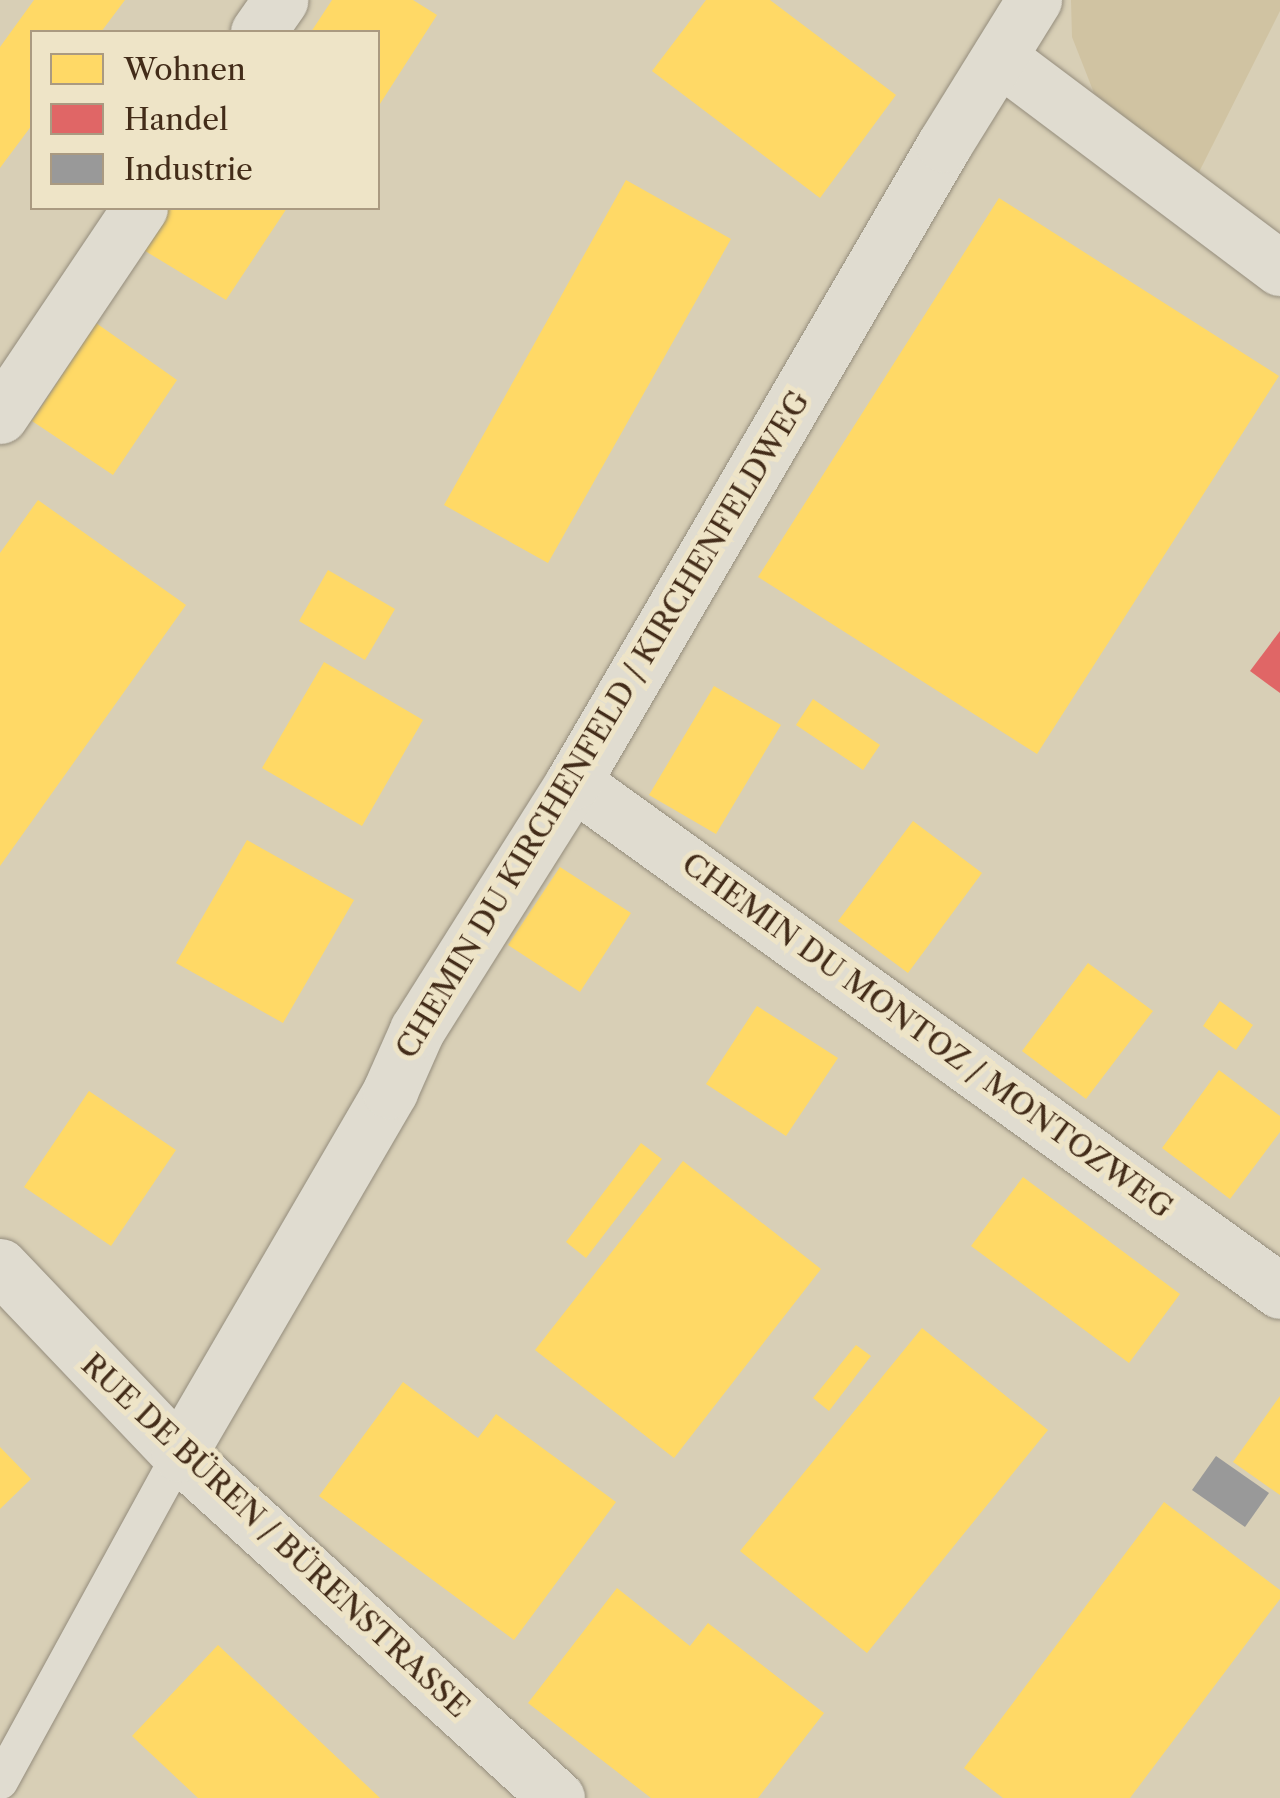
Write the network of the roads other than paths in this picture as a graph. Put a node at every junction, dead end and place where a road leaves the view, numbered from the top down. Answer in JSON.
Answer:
{"nodes":[{"id":1,"x":280,"y":0,"type":"edge"},
{"id":2,"x":1034,"y":0,"type":"edge"},
{"id":3,"x":259,"y":30,"type":"edge"},
{"id":4,"x":1000,"y":58,"type":"junction"},
{"id":5,"x":139,"y":210,"type":"edge"},
{"id":6,"x":1277,"y":259,"type":"edge"},
{"id":7,"x":0,"y":416,"type":"edge"},
{"id":8,"x":574,"y":782,"type":"junction"},
{"id":9,"x":0,"y":1266,"type":"edge"},
{"id":10,"x":1280,"y":1291,"type":"edge"},
{"id":11,"x":179,"y":1454,"type":"junction"},
{"id":12,"x":0,"y":1781,"type":"edge"},
{"id":13,"x":557,"y":1798,"type":"edge"}],
"edges":[{"from":1,"to":3,"type":"street"},
{"from":2,"to":4,"type":"street","name":"CHEMIN DU KIRCHENFELD / KIRCHENFELDWEG"},
{"from":4,"to":6,"type":"street"},
{"from":4,"to":8,"type":"street","name":"CHEMIN DU KIRCHENFELD / KIRCHENFELDWEG"},
{"from":5,"to":7,"type":"street"},
{"from":8,"to":10,"type":"street","name":"CHEMIN DU MONTOZ / MONTOZWEG"},
{"from":8,"to":11,"type":"street","name":"CHEMIN DU KIRCHENFELD / KIRCHENFELDWEG"},
{"from":9,"to":11,"type":"street","name":"RUE DE BÜREN / BÜRENSTRASSE"},
{"from":11,"to":12,"type":"lane"},
{"from":11,"to":13,"type":"street","name":"RUE DE BÜREN / BÜRENSTRASSE"}]}
